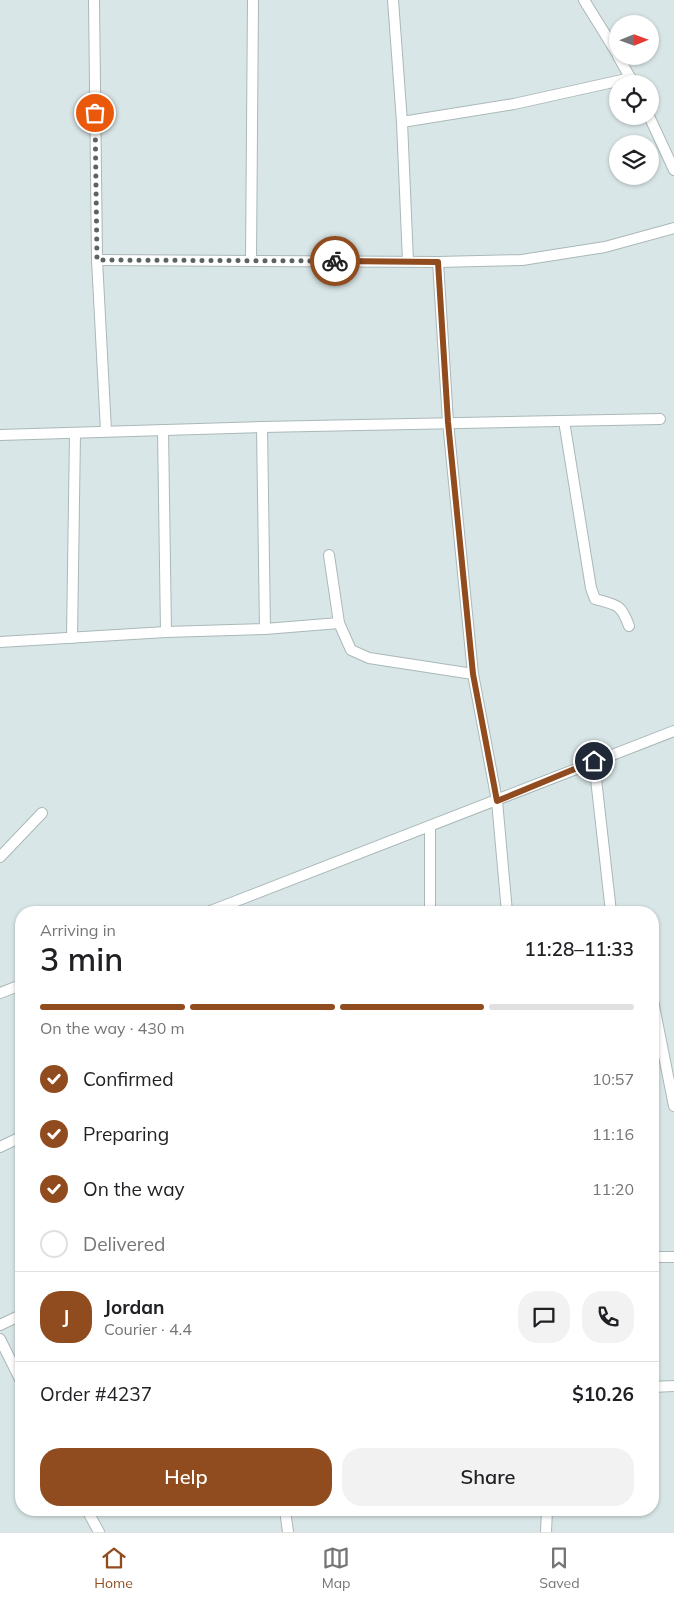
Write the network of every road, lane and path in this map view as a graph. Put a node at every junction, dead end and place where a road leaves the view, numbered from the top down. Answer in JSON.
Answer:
{"nodes":[{"id":1,"x":94,"y":0,"type":"edge"},
{"id":2,"x":253,"y":0,"type":"edge"},
{"id":3,"x":393,"y":0,"type":"edge"},
{"id":4,"x":584,"y":0,"type":"edge"},
{"id":5,"x":609,"y":41,"type":"edge"},
{"id":6,"x":609,"y":85,"type":"edge"},
{"id":7,"x":402,"y":122,"type":"junction"},
{"id":8,"x":652,"y":125,"type":"edge"},
{"id":9,"x":674,"y":170,"type":"edge"},
{"id":10,"x":674,"y":228,"type":"edge"},
{"id":11,"x":97,"y":260,"type":"junction"},
{"id":12,"x":251,"y":260,"type":"junction"},
{"id":13,"x":408,"y":261,"type":"junction"},
{"id":14,"x":438,"y":262,"type":"junction"},
{"id":15,"x":660,"y":419,"type":"dead end"},
{"id":16,"x":564,"y":421,"type":"junction"},
{"id":17,"x":448,"y":422,"type":"junction"},
{"id":18,"x":262,"y":426,"type":"junction"},
{"id":19,"x":163,"y":430,"type":"junction"},
{"id":20,"x":106,"y":431,"type":"junction"},
{"id":21,"x":74,"y":433,"type":"junction"},
{"id":22,"x":0,"y":434,"type":"edge"},
{"id":23,"x":329,"y":555,"type":"dead end"},
{"id":24,"x":339,"y":623,"type":"junction"},
{"id":25,"x":629,"y":626,"type":"dead end"},
{"id":26,"x":265,"y":628,"type":"junction"},
{"id":27,"x":166,"y":632,"type":"junction"},
{"id":28,"x":72,"y":638,"type":"junction"},
{"id":29,"x":0,"y":642,"type":"edge"},
{"id":30,"x":473,"y":674,"type":"junction"},
{"id":31,"x":674,"y":730,"type":"edge"},
{"id":32,"x":594,"y":761,"type":"junction"},
{"id":33,"x":497,"y":801,"type":"junction"},
{"id":34,"x":42,"y":813,"type":"dead end"},
{"id":35,"x":430,"y":827,"type":"junction"},
{"id":36,"x":0,"y":857,"type":"edge"},
{"id":37,"x":224,"y":906,"type":"edge"},
{"id":38,"x":430,"y":906,"type":"edge"},
{"id":39,"x":506,"y":906,"type":"edge"},
{"id":40,"x":610,"y":906,"type":"edge"},
{"id":41,"x":15,"y":987,"type":"edge"},
{"id":42,"x":0,"y":993,"type":"edge"},
{"id":43,"x":659,"y":1031,"type":"edge"},
{"id":44,"x":674,"y":1106,"type":"edge"},
{"id":45,"x":15,"y":1140,"type":"edge"},
{"id":46,"x":0,"y":1147,"type":"edge"},
{"id":47,"x":659,"y":1257,"type":"edge"},
{"id":48,"x":674,"y":1257,"type":"edge"},
{"id":49,"x":15,"y":1318,"type":"edge"},
{"id":50,"x":0,"y":1325,"type":"edge"},
{"id":51,"x":0,"y":1339,"type":"edge"},
{"id":52,"x":15,"y":1369,"type":"edge"},
{"id":53,"x":674,"y":1386,"type":"edge"},
{"id":54,"x":659,"y":1387,"type":"edge"},
{"id":55,"x":90,"y":1516,"type":"edge"},
{"id":56,"x":286,"y":1516,"type":"edge"},
{"id":57,"x":547,"y":1516,"type":"edge"},
{"id":58,"x":98,"y":1532,"type":"edge"},
{"id":59,"x":288,"y":1532,"type":"edge"},
{"id":60,"x":546,"y":1532,"type":"edge"}],
"edges":[{"from":1,"to":11,"type":"street"},
{"from":2,"to":12,"type":"street"},
{"from":3,"to":7,"type":"street"},
{"from":4,"to":5,"type":"street"},
{"from":6,"to":7,"type":"street"},
{"from":7,"to":13,"type":"street"},
{"from":8,"to":9,"type":"street"},
{"from":10,"to":14,"type":"street"},
{"from":11,"to":12,"type":"street"},
{"from":11,"to":20,"type":"street"},
{"from":12,"to":13,"type":"street"},
{"from":13,"to":14,"type":"street"},
{"from":14,"to":17,"type":"street"},
{"from":15,"to":16,"type":"street"},
{"from":16,"to":17,"type":"street"},
{"from":16,"to":25,"type":"street"},
{"from":17,"to":18,"type":"street"},
{"from":17,"to":30,"type":"street"},
{"from":18,"to":19,"type":"street"},
{"from":18,"to":26,"type":"street"},
{"from":19,"to":20,"type":"street"},
{"from":19,"to":27,"type":"street"},
{"from":20,"to":21,"type":"street"},
{"from":21,"to":22,"type":"street"},
{"from":21,"to":28,"type":"street"},
{"from":23,"to":24,"type":"street"},
{"from":24,"to":26,"type":"street"},
{"from":24,"to":30,"type":"street"},
{"from":26,"to":27,"type":"street"},
{"from":27,"to":28,"type":"street"},
{"from":28,"to":29,"type":"street"},
{"from":30,"to":33,"type":"street"},
{"from":31,"to":32,"type":"street"},
{"from":32,"to":33,"type":"street"},
{"from":32,"to":40,"type":"street"},
{"from":33,"to":35,"type":"street"},
{"from":33,"to":39,"type":"street"},
{"from":34,"to":36,"type":"street"},
{"from":35,"to":37,"type":"street"},
{"from":35,"to":38,"type":"street"},
{"from":41,"to":42,"type":"street"},
{"from":43,"to":44,"type":"street"},
{"from":45,"to":46,"type":"street"},
{"from":47,"to":48,"type":"street"},
{"from":49,"to":50,"type":"street"},
{"from":51,"to":52,"type":"street"},
{"from":53,"to":54,"type":"street"},
{"from":55,"to":58,"type":"street"},
{"from":56,"to":59,"type":"street"},
{"from":57,"to":60,"type":"street"}]}
